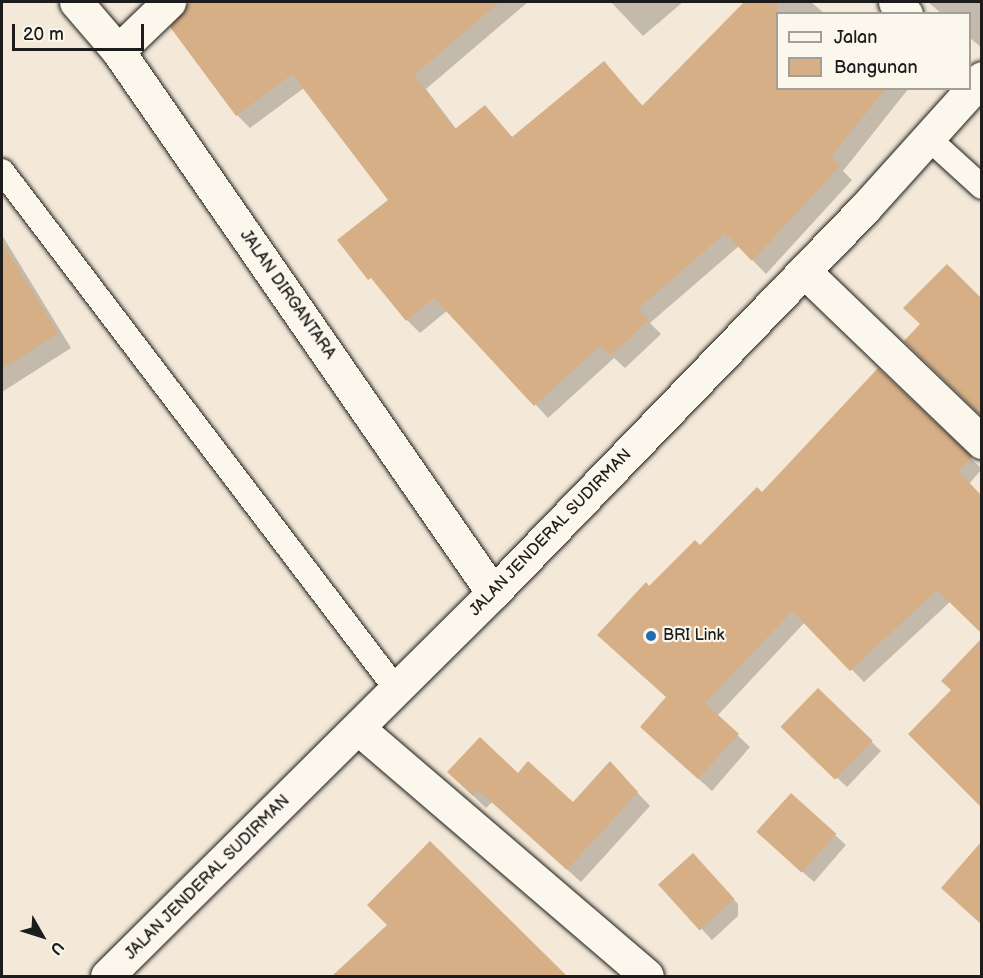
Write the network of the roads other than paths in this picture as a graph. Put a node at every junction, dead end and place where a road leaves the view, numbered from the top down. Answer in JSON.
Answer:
{"nodes":[{"id":1,"x":76,"y":2,"type":"edge"},
{"id":2,"x":169,"y":2,"type":"edge"},
{"id":3,"x":118,"y":51,"type":"junction"},
{"id":4,"x":969,"y":90,"type":"edge"},
{"id":5,"x":927,"y":137,"type":"junction"},
{"id":6,"x":2,"y":171,"type":"edge"},
{"id":7,"x":981,"y":187,"type":"edge"},
{"id":8,"x":804,"y":271,"type":"junction"},
{"id":9,"x":981,"y":442,"type":"edge"},
{"id":10,"x":493,"y":592,"type":"junction"},
{"id":11,"x":397,"y":690,"type":"junction"},
{"id":12,"x":359,"y":729,"type":"junction"},
{"id":13,"x":107,"y":976,"type":"edge"},
{"id":14,"x":647,"y":976,"type":"edge"}],
"edges":[{"from":1,"to":3,"type":"main road","name":"JALAN DIRGANTARA"},
{"from":2,"to":3,"type":"main road"},
{"from":3,"to":10,"type":"main road","name":"JALAN DIRGANTARA"},
{"from":4,"to":5,"type":"main road","name":"JALAN JENDERAL SUDIRMAN"},
{"from":5,"to":7,"type":"lane"},
{"from":5,"to":8,"type":"main road","name":"JALAN JENDERAL SUDIRMAN"},
{"from":6,"to":11,"type":"lane"},
{"from":8,"to":9,"type":"main road"},
{"from":8,"to":10,"type":"main road","name":"JALAN JENDERAL SUDIRMAN"},
{"from":10,"to":11,"type":"main road","name":"JALAN JENDERAL SUDIRMAN"},
{"from":11,"to":12,"type":"main road","name":"JALAN JENDERAL SUDIRMAN"},
{"from":12,"to":13,"type":"main road","name":"JALAN JENDERAL SUDIRMAN"},
{"from":12,"to":14,"type":"main road"}]}
